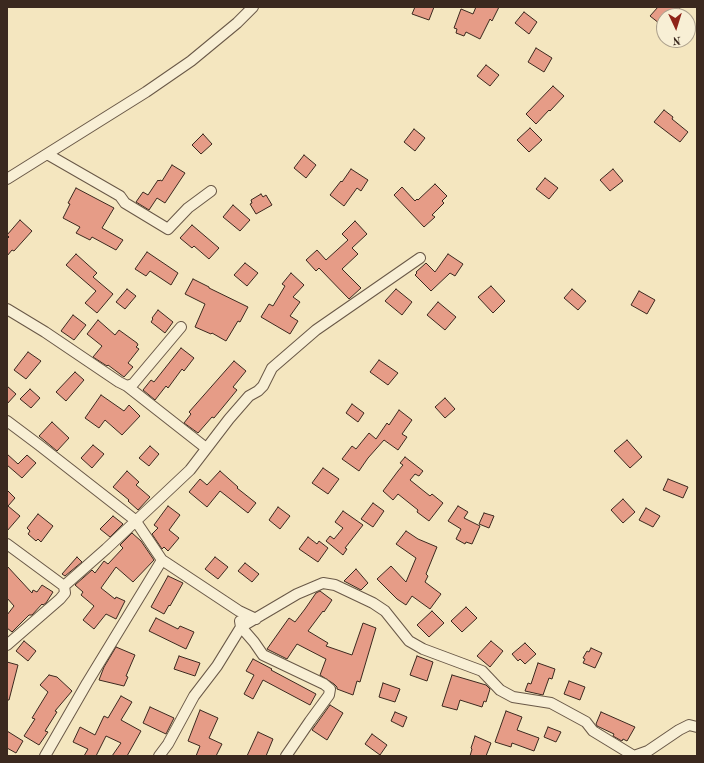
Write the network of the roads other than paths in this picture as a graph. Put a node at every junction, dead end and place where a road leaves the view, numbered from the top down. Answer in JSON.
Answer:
{"nodes":[{"id":1,"x":253,"y":7,"type":"edge"},
{"id":2,"x":47,"y":154,"type":"junction"},
{"id":3,"x":7,"y":179,"type":"edge"},
{"id":4,"x":211,"y":191,"type":"dead end"},
{"id":5,"x":420,"y":258,"type":"dead end"},
{"id":6,"x":7,"y":309,"type":"edge"},
{"id":7,"x":181,"y":327,"type":"dead end"},
{"id":8,"x":127,"y":386,"type":"junction"},
{"id":9,"x":7,"y":421,"type":"edge"},
{"id":10,"x":206,"y":448,"type":"junction"},
{"id":11,"x":135,"y":520,"type":"junction"},
{"id":12,"x":7,"y":544,"type":"edge"},
{"id":13,"x":162,"y":560,"type":"junction"},
{"id":14,"x":64,"y":586,"type":"junction"},
{"id":15,"x":239,"y":611,"type":"junction"},
{"id":16,"x":256,"y":619,"type":"junction"},
{"id":17,"x":241,"y":627,"type":"junction"},
{"id":18,"x":7,"y":645,"type":"edge"},
{"id":19,"x":697,"y":727,"type":"edge"},
{"id":20,"x":45,"y":756,"type":"edge"},
{"id":21,"x":159,"y":756,"type":"edge"},
{"id":22,"x":286,"y":756,"type":"edge"}],
"edges":[{"from":1,"to":2,"type":"street"},
{"from":2,"to":3,"type":"street"},
{"from":2,"to":4,"type":"street"},
{"from":5,"to":10,"type":"street"},
{"from":6,"to":8,"type":"street"},
{"from":7,"to":8,"type":"street"},
{"from":8,"to":10,"type":"street"},
{"from":9,"to":11,"type":"street"},
{"from":10,"to":11,"type":"street"},
{"from":11,"to":13,"type":"street"},
{"from":11,"to":14,"type":"street"},
{"from":12,"to":14,"type":"street"},
{"from":13,"to":15,"type":"street"},
{"from":13,"to":20,"type":"street"},
{"from":14,"to":18,"type":"street"},
{"from":15,"to":16,"type":"street"},
{"from":15,"to":17,"type":"street"},
{"from":16,"to":17,"type":"street"},
{"from":16,"to":19,"type":"street"},
{"from":17,"to":21,"type":"street"},
{"from":17,"to":22,"type":"street"}]}
